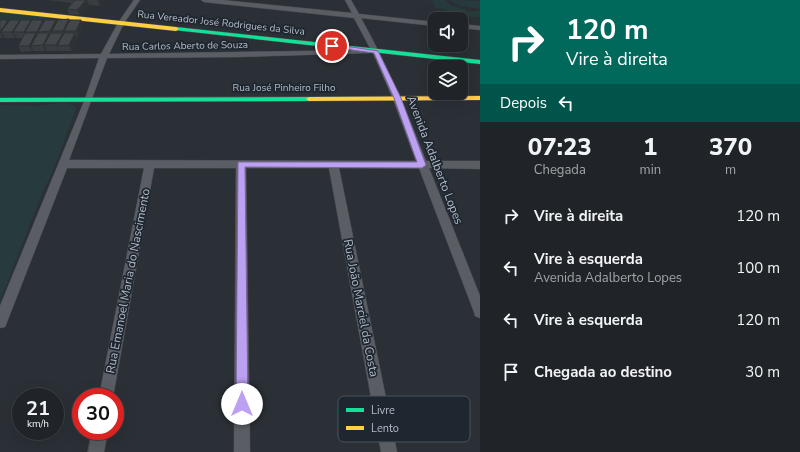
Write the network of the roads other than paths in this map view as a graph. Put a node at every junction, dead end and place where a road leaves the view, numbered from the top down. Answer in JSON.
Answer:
{"nodes":[{"id":1,"x":137,"y":0,"type":"edge"},
{"id":2,"x":204,"y":0,"type":"edge"},
{"id":3,"x":348,"y":0,"type":"edge"},
{"id":4,"x":0,"y":10,"type":"edge"},
{"id":5,"x":357,"y":16,"type":"junction"},
{"id":6,"x":80,"y":20,"type":"junction"},
{"id":7,"x":32,"y":22,"type":"edge"},
{"id":8,"x":121,"y":23,"type":"junction"},
{"id":9,"x":428,"y":23,"type":"edge"},
{"id":10,"x":468,"y":27,"type":"edge"},
{"id":11,"x":480,"y":28,"type":"edge"},
{"id":12,"x":373,"y":52,"type":"junction"},
{"id":13,"x":104,"y":56,"type":"junction"},
{"id":14,"x":0,"y":57,"type":"edge"},
{"id":15,"x":480,"y":62,"type":"edge"},
{"id":16,"x":397,"y":98,"type":"junction"},
{"id":17,"x":480,"y":98,"type":"edge"},
{"id":18,"x":89,"y":99,"type":"junction"},
{"id":19,"x":0,"y":100,"type":"edge"},
{"id":20,"x":62,"y":164,"type":"junction"},
{"id":21,"x":150,"y":164,"type":"junction"},
{"id":22,"x":241,"y":164,"type":"junction"},
{"id":23,"x":333,"y":165,"type":"junction"},
{"id":24,"x":422,"y":165,"type":"junction"},
{"id":25,"x":480,"y":166,"type":"edge"},
{"id":26,"x":480,"y":312,"type":"edge"},
{"id":27,"x":0,"y":322,"type":"edge"},
{"id":28,"x":108,"y":388,"type":"edge"},
{"id":29,"x":378,"y":396,"type":"edge"},
{"id":30,"x":98,"y":440,"type":"edge"},
{"id":31,"x":387,"y":442,"type":"edge"},
{"id":32,"x":96,"y":452,"type":"edge"},
{"id":33,"x":242,"y":452,"type":"edge"},
{"id":34,"x":389,"y":452,"type":"edge"}],
"edges":[{"from":1,"to":8,"type":"street"},
{"from":2,"to":5,"type":"street"},
{"from":3,"to":5,"type":"street","name":"Avenida Adalberto Lopes"},
{"from":4,"to":6,"type":"street","name":"Rua Vereador José Rodrigues da Silva"},
{"from":5,"to":9,"type":"street"},
{"from":5,"to":12,"type":"street","name":"Avenida Adalberto Lopes"},
{"from":6,"to":7,"type":"street"},
{"from":6,"to":8,"type":"street","name":"Rua Vereador José Rodrigues da Silva"},
{"from":8,"to":12,"type":"street","name":"Rua Vereador José Rodrigues da Silva"},
{"from":8,"to":13,"type":"street"},
{"from":10,"to":11,"type":"street"},
{"from":12,"to":13,"type":"street","name":"Rua Carlos Aberto de Souza"},
{"from":12,"to":15,"type":"street","name":"Rua Vereador José Rodrigues da Silva"},
{"from":12,"to":16,"type":"street","name":"Avenida Adalberto Lopes"},
{"from":13,"to":14,"type":"street","name":"Rua Carlos Aberto de Souza"},
{"from":13,"to":18,"type":"street"},
{"from":16,"to":17,"type":"street","name":"Rua José Pinheiro Filho"},
{"from":16,"to":18,"type":"street","name":"Rua José Pinheiro Filho"},
{"from":16,"to":24,"type":"street","name":"Avenida Adalberto Lopes"},
{"from":18,"to":19,"type":"street","name":"Rua José Pinheiro Filho"},
{"from":18,"to":20,"type":"street"},
{"from":20,"to":21,"type":"street"},
{"from":20,"to":27,"type":"street"},
{"from":21,"to":22,"type":"street"},
{"from":21,"to":28,"type":"street","name":"Rua Emanoel Maria do Nascimento"},
{"from":22,"to":23,"type":"street"},
{"from":22,"to":33,"type":"street"},
{"from":23,"to":24,"type":"street"},
{"from":23,"to":29,"type":"street","name":"Rua João Marciel da Costa"},
{"from":24,"to":25,"type":"street"},
{"from":24,"to":26,"type":"street","name":"Avenida Adalberto Lopes"},
{"from":30,"to":32,"type":"street"},
{"from":31,"to":34,"type":"street","name":"Rua João Marciel da Costa"}]}
